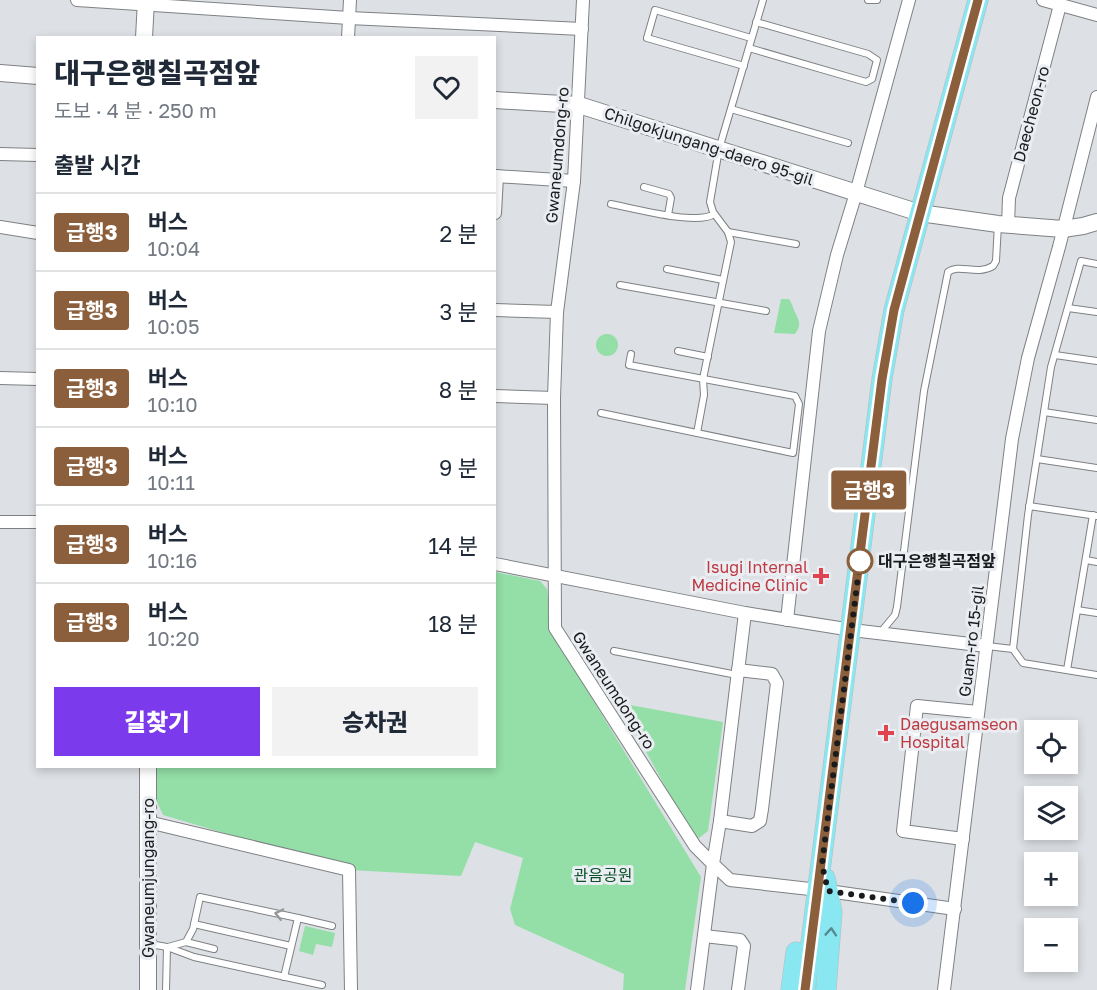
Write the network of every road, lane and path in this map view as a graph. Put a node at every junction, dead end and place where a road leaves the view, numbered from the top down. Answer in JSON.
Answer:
{"nodes":[{"id":1,"x":77,"y":0,"type":"edge"},
{"id":2,"x":350,"y":0,"type":"edge"},
{"id":3,"x":584,"y":0,"type":"edge"},
{"id":4,"x":763,"y":0,"type":"edge"},
{"id":5,"x":868,"y":0,"type":"edge"},
{"id":6,"x":877,"y":0,"type":"edge"},
{"id":7,"x":909,"y":0,"type":"edge"},
{"id":8,"x":978,"y":0,"type":"edge"},
{"id":9,"x":1043,"y":0,"type":"edge"},
{"id":10,"x":146,"y":2,"type":"edge"},
{"id":11,"x":218,"y":5,"type":"edge"},
{"id":12,"x":1060,"y":5,"type":"junction"},
{"id":13,"x":1097,"y":15,"type":"edge"},
{"id":14,"x":349,"y":18,"type":"junction"},
{"id":15,"x":756,"y":22,"type":"junction"},
{"id":16,"x":582,"y":29,"type":"junction"},
{"id":17,"x":144,"y":36,"type":"edge"},
{"id":18,"x":348,"y":36,"type":"edge"},
{"id":19,"x":751,"y":38,"type":"junction"},
{"id":20,"x":749,"y":48,"type":"junction"},
{"id":21,"x":744,"y":66,"type":"junction"},
{"id":22,"x":0,"y":73,"type":"edge"},
{"id":23,"x":36,"y":76,"type":"edge"},
{"id":24,"x":1097,"y":97,"type":"edge"},
{"id":25,"x":496,"y":100,"type":"edge"},
{"id":26,"x":579,"y":105,"type":"junction"},
{"id":27,"x":731,"y":109,"type":"junction"},
{"id":28,"x":848,"y":143,"type":"dead end"},
{"id":29,"x":719,"y":149,"type":"junction"},
{"id":30,"x":0,"y":154,"type":"edge"},
{"id":31,"x":36,"y":155,"type":"edge"},
{"id":32,"x":496,"y":176,"type":"edge"},
{"id":33,"x":574,"y":181,"type":"junction"},
{"id":34,"x":644,"y":187,"type":"dead end"},
{"id":35,"x":856,"y":192,"type":"junction"},
{"id":36,"x":610,"y":204,"type":"dead end"},
{"id":37,"x":920,"y":213,"type":"junction"},
{"id":38,"x":714,"y":214,"type":"junction"},
{"id":39,"x":668,"y":215,"type":"junction"},
{"id":40,"x":1097,"y":222,"type":"edge"},
{"id":41,"x":1003,"y":224,"type":"junction"},
{"id":42,"x":0,"y":227,"type":"edge"},
{"id":43,"x":1063,"y":228,"type":"junction"},
{"id":44,"x":728,"y":232,"type":"junction"},
{"id":45,"x":36,"y":233,"type":"edge"},
{"id":46,"x":796,"y":244,"type":"dead end"},
{"id":47,"x":1097,"y":264,"type":"edge"},
{"id":48,"x":667,"y":269,"type":"dead end"},
{"id":49,"x":723,"y":280,"type":"junction"},
{"id":50,"x":620,"y":285,"type":"dead end"},
{"id":51,"x":719,"y":302,"type":"junction"},
{"id":52,"x":1068,"y":308,"type":"junction"},
{"id":53,"x":496,"y":310,"type":"edge"},
{"id":54,"x":557,"y":312,"type":"junction"},
{"id":55,"x":766,"y":312,"type":"dead end"},
{"id":56,"x":1097,"y":312,"type":"edge"},
{"id":57,"x":678,"y":351,"type":"dead end"},
{"id":58,"x":631,"y":354,"type":"dead end"},
{"id":59,"x":1055,"y":354,"type":"junction"},
{"id":60,"x":708,"y":357,"type":"junction"},
{"id":61,"x":1097,"y":361,"type":"edge"},
{"id":62,"x":0,"y":378,"type":"edge"},
{"id":63,"x":36,"y":379,"type":"edge"},
{"id":64,"x":703,"y":379,"type":"junction"},
{"id":65,"x":496,"y":396,"type":"edge"},
{"id":66,"x":554,"y":398,"type":"junction"},
{"id":67,"x":1044,"y":412,"type":"junction"},
{"id":68,"x":601,"y":413,"type":"dead end"},
{"id":69,"x":1097,"y":420,"type":"edge"},
{"id":70,"x":697,"y":433,"type":"junction"},
{"id":71,"x":1037,"y":459,"type":"junction"},
{"id":72,"x":1097,"y":468,"type":"edge"},
{"id":73,"x":1029,"y":506,"type":"junction"},
{"id":74,"x":1095,"y":516,"type":"edge"},
{"id":75,"x":0,"y":522,"type":"edge"},
{"id":76,"x":36,"y":522,"type":"edge"},
{"id":77,"x":1086,"y":560,"type":"junction"},
{"id":78,"x":1097,"y":562,"type":"edge"},
{"id":79,"x":496,"y":564,"type":"edge"},
{"id":80,"x":553,"y":576,"type":"junction"},
{"id":81,"x":1077,"y":610,"type":"junction"},
{"id":82,"x":745,"y":613,"type":"junction"},
{"id":83,"x":1097,"y":613,"type":"edge"},
{"id":84,"x":787,"y":620,"type":"junction"},
{"id":85,"x":852,"y":630,"type":"junction"},
{"id":86,"x":880,"y":633,"type":"junction"},
{"id":87,"x":987,"y":646,"type":"junction"},
{"id":88,"x":1014,"y":649,"type":"junction"},
{"id":89,"x":614,"y":651,"type":"dead end"},
{"id":90,"x":1067,"y":670,"type":"junction"},
{"id":91,"x":738,"y":672,"type":"junction"},
{"id":92,"x":1097,"y":675,"type":"edge"},
{"id":93,"x":978,"y":712,"type":"junction"},
{"id":94,"x":148,"y":768,"type":"edge"},
{"id":95,"x":720,"y":821,"type":"junction"},
{"id":96,"x":148,"y":822,"type":"junction"},
{"id":97,"x":963,"y":839,"type":"junction"},
{"id":98,"x":713,"y":864,"type":"junction"},
{"id":99,"x":822,"y":864,"type":"junction"},
{"id":100,"x":819,"y":890,"type":"junction"},
{"id":101,"x":955,"y":909,"type":"junction"},
{"id":102,"x":298,"y":918,"type":"junction"},
{"id":103,"x":194,"y":924,"type":"junction"},
{"id":104,"x":332,"y":926,"type":"dead end"},
{"id":105,"x":704,"y":936,"type":"junction"},
{"id":106,"x":186,"y":942,"type":"junction"},
{"id":107,"x":147,"y":943,"type":"junction"},
{"id":108,"x":291,"y":946,"type":"junction"},
{"id":109,"x":167,"y":947,"type":"junction"},
{"id":110,"x":214,"y":949,"type":"dead end"},
{"id":111,"x":284,"y":977,"type":"junction"},
{"id":112,"x":322,"y":985,"type":"dead end"},
{"id":113,"x":148,"y":990,"type":"edge"},
{"id":114,"x":166,"y":990,"type":"edge"},
{"id":115,"x":351,"y":990,"type":"edge"},
{"id":116,"x":697,"y":990,"type":"edge"},
{"id":117,"x":738,"y":990,"type":"edge"},
{"id":118,"x":791,"y":990,"type":"edge"},
{"id":119,"x":805,"y":990,"type":"edge"},
{"id":120,"x":826,"y":990,"type":"edge"},
{"id":121,"x":944,"y":990,"type":"edge"}],
"edges":[{"from":1,"to":10,"type":"street"},
{"from":2,"to":14,"type":"street"},
{"from":3,"to":16,"type":"street","name":"Gwaneumdong-ro"},
{"from":4,"to":15,"type":"lane"},
{"from":5,"to":6,"type":"lane"},
{"from":7,"to":35,"type":"street"},
{"from":8,"to":37,"type":"main road"},
{"from":9,"to":12,"type":"street"},
{"from":10,"to":11,"type":"street"},
{"from":10,"to":17,"type":"main road"},
{"from":11,"to":14,"type":"street"},
{"from":12,"to":13,"type":"street"},
{"from":12,"to":41,"type":"street","name":"Daecheon-ro"},
{"from":14,"to":16,"type":"street"},
{"from":14,"to":18,"type":"street"},
{"from":15,"to":19,"type":"lane"},
{"from":15,"to":20,"type":"lane"},
{"from":16,"to":26,"type":"street","name":"Gwaneumdong-ro"},
{"from":19,"to":20,"type":"lane"},
{"from":19,"to":21,"type":"lane"},
{"from":20,"to":21,"type":"lane"},
{"from":21,"to":27,"type":"lane"},
{"from":22,"to":23,"type":"main road"},
{"from":24,"to":43,"type":"street"},
{"from":25,"to":26,"type":"main road","name":"Chilgokjungang-daero 95-gil"},
{"from":26,"to":29,"type":"main road","name":"Chilgokjungang-daero 95-gil"},
{"from":26,"to":33,"type":"street","name":"Gwaneumdong-ro"},
{"from":27,"to":28,"type":"lane"},
{"from":27,"to":29,"type":"lane"},
{"from":29,"to":35,"type":"main road","name":"Chilgokjungang-daero 95-gil"},
{"from":29,"to":38,"type":"lane"},
{"from":30,"to":31,"type":"street"},
{"from":32,"to":33,"type":"street"},
{"from":33,"to":54,"type":"street","name":"Gwaneumdong-ro"},
{"from":34,"to":39,"type":"lane"},
{"from":35,"to":37,"type":"main road","name":"Chilgokjungang-daero 95-gil"},
{"from":35,"to":84,"type":"street"},
{"from":36,"to":39,"type":"lane"},
{"from":37,"to":41,"type":"main road"},
{"from":37,"to":85,"type":"main road"},
{"from":38,"to":39,"type":"lane"},
{"from":38,"to":44,"type":"lane"},
{"from":40,"to":43,"type":"main road"},
{"from":41,"to":43,"type":"main road"},
{"from":41,"to":86,"type":"lane"},
{"from":42,"to":45,"type":"street"},
{"from":43,"to":87,"type":"street","name":"Guam-ro 15-gil"},
{"from":44,"to":46,"type":"lane"},
{"from":44,"to":49,"type":"lane"},
{"from":47,"to":52,"type":"lane"},
{"from":48,"to":49,"type":"lane"},
{"from":49,"to":51,"type":"lane"},
{"from":50,"to":51,"type":"lane"},
{"from":51,"to":55,"type":"lane"},
{"from":51,"to":60,"type":"lane"},
{"from":52,"to":56,"type":"lane"},
{"from":52,"to":59,"type":"lane"},
{"from":53,"to":54,"type":"street"},
{"from":54,"to":66,"type":"street","name":"Gwaneumdong-ro"},
{"from":57,"to":60,"type":"lane"},
{"from":58,"to":64,"type":"lane"},
{"from":59,"to":61,"type":"lane"},
{"from":59,"to":67,"type":"lane"},
{"from":60,"to":64,"type":"lane"},
{"from":62,"to":63,"type":"street"},
{"from":64,"to":70,"type":"lane"},
{"from":64,"to":70,"type":"lane"},
{"from":65,"to":66,"type":"street"},
{"from":66,"to":80,"type":"street","name":"Gwaneumdong-ro"},
{"from":67,"to":69,"type":"lane"},
{"from":67,"to":71,"type":"lane"},
{"from":68,"to":70,"type":"lane"},
{"from":71,"to":72,"type":"lane"},
{"from":71,"to":73,"type":"lane"},
{"from":73,"to":74,"type":"lane"},
{"from":73,"to":88,"type":"lane"},
{"from":74,"to":77,"type":"lane"},
{"from":75,"to":76,"type":"street"},
{"from":77,"to":78,"type":"lane"},
{"from":77,"to":81,"type":"lane"},
{"from":79,"to":80,"type":"street"},
{"from":80,"to":82,"type":"street"},
{"from":80,"to":98,"type":"street","name":"Gwaneumdong-ro"},
{"from":81,"to":83,"type":"lane"},
{"from":81,"to":90,"type":"lane"},
{"from":82,"to":84,"type":"street"},
{"from":82,"to":91,"type":"street"},
{"from":84,"to":85,"type":"street"},
{"from":85,"to":86,"type":"street"},
{"from":85,"to":99,"type":"main road"},
{"from":86,"to":87,"type":"street"},
{"from":87,"to":88,"type":"lane"},
{"from":87,"to":93,"type":"street","name":"Guam-ro 15-gil"},
{"from":88,"to":90,"type":"lane"},
{"from":89,"to":91,"type":"lane"},
{"from":90,"to":92,"type":"lane"},
{"from":91,"to":95,"type":"street"},
{"from":91,"to":95,"type":"street"},
{"from":93,"to":97,"type":"street","name":"Guam-ro 15-gil"},
{"from":93,"to":97,"type":"street"},
{"from":94,"to":96,"type":"main road","name":"Gwaneumjungang-ro"},
{"from":95,"to":98,"type":"street"},
{"from":96,"to":107,"type":"main road","name":"Gwaneumjungang-ro"},
{"from":96,"to":115,"type":"street"},
{"from":97,"to":101,"type":"street","name":"Guam-ro 15-gil"},
{"from":98,"to":100,"type":"street","name":"Gwaneumdong-ro"},
{"from":98,"to":105,"type":"street"},
{"from":99,"to":100,"type":"main road"},
{"from":99,"to":119,"type":"main road"},
{"from":100,"to":101,"type":"street","name":"Gwaneumdong-ro"},
{"from":100,"to":118,"type":"main road"},
{"from":120,"to":100,"type":"main road","one_way":true},
{"from":101,"to":121,"type":"street","name":"Guam-ro 15-gil"},
{"from":102,"to":103,"type":"lane","one_way":true},
{"from":102,"to":104,"type":"lane"},
{"from":102,"to":108,"type":"lane"},
{"from":103,"to":106,"type":"lane"},
{"from":103,"to":108,"type":"lane"},
{"from":105,"to":116,"type":"street"},
{"from":105,"to":117,"type":"street"},
{"from":106,"to":109,"type":"lane"},
{"from":106,"to":110,"type":"lane"},
{"from":107,"to":109,"type":"lane"},
{"from":107,"to":113,"type":"main road","name":"Gwaneumjungang-ro"},
{"from":108,"to":111,"type":"lane"},
{"from":109,"to":111,"type":"lane"},
{"from":109,"to":114,"type":"lane"},
{"from":111,"to":112,"type":"lane"}]}
